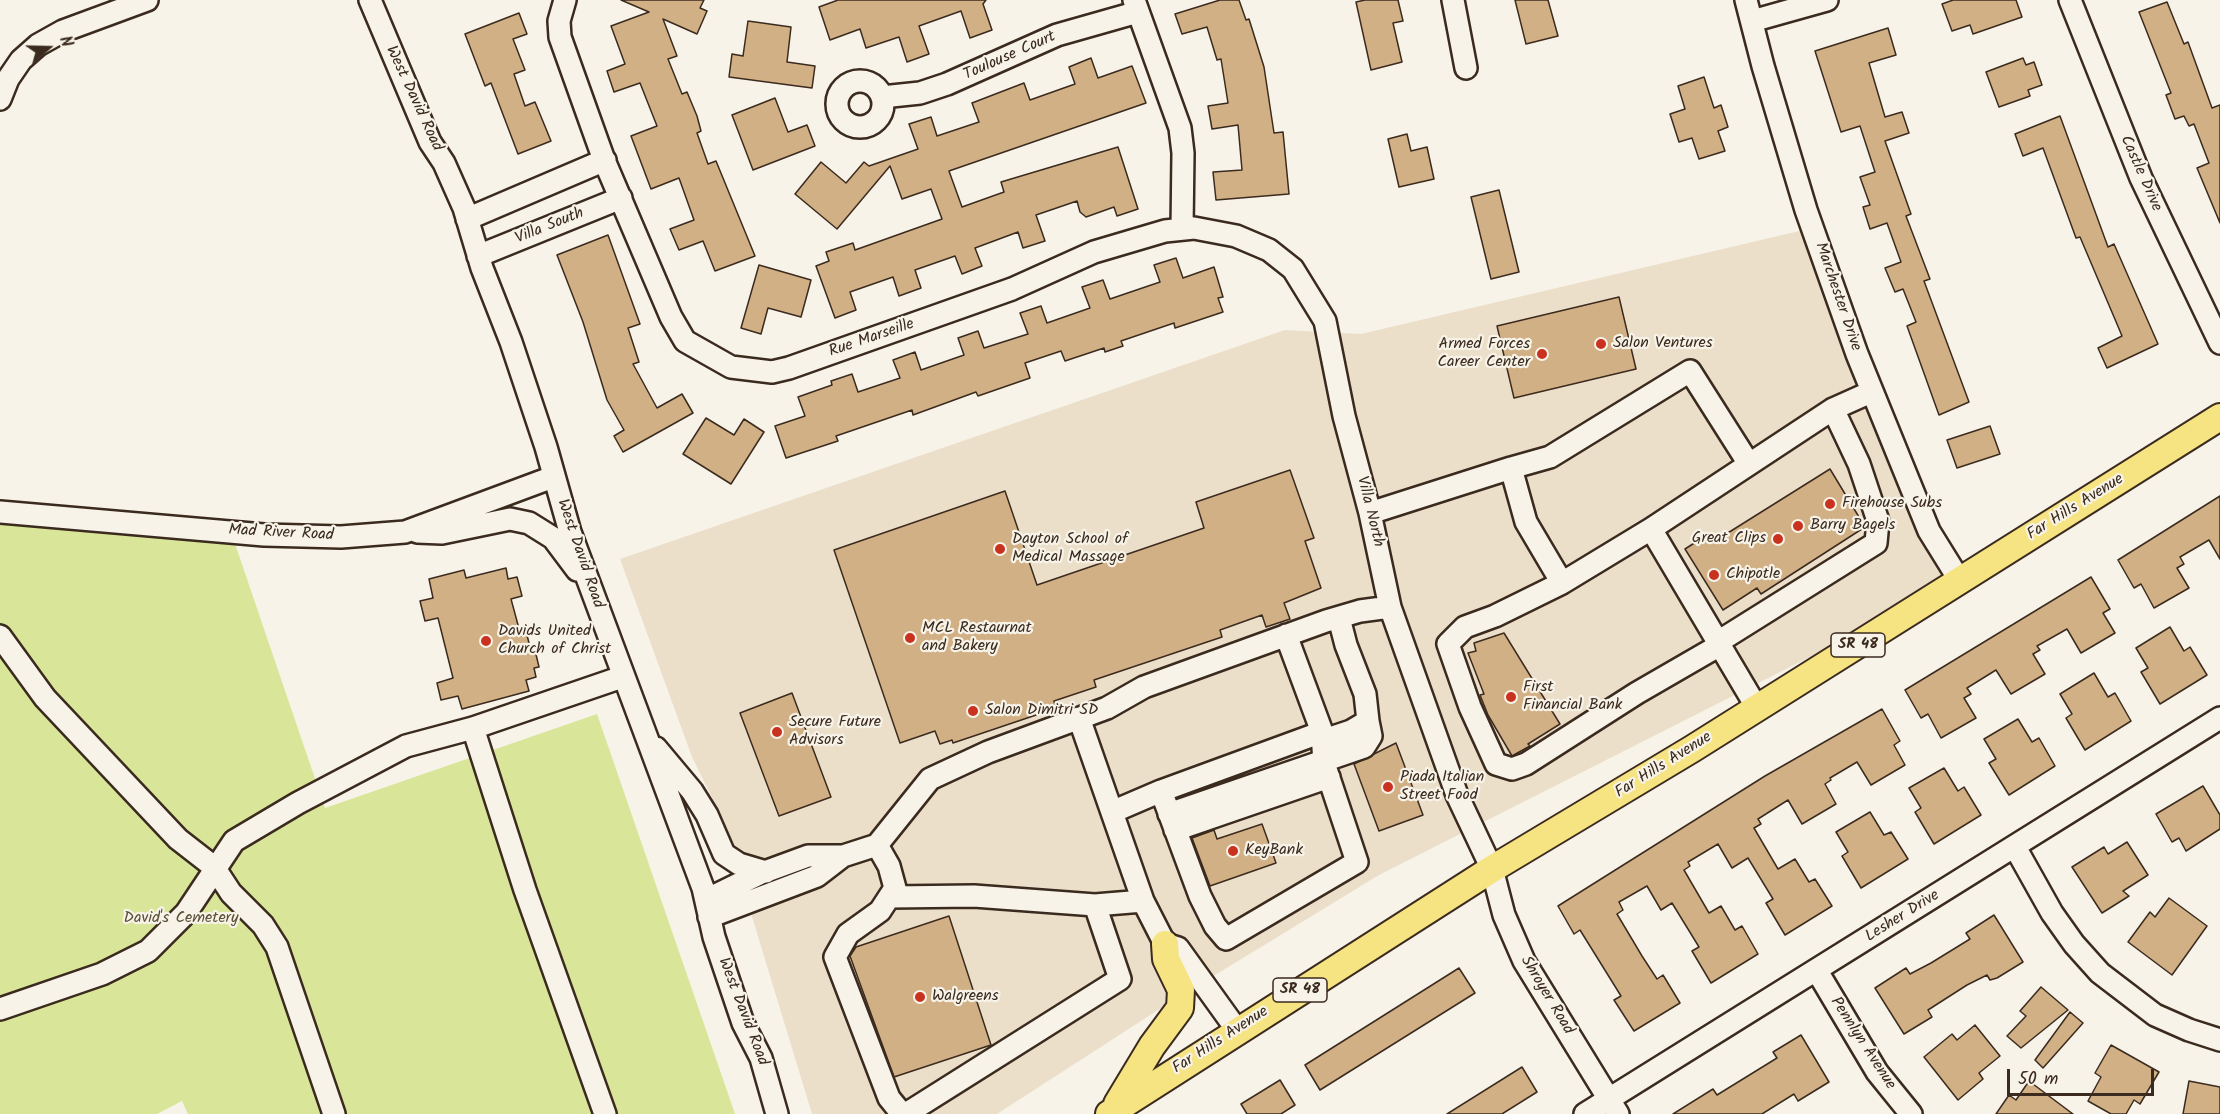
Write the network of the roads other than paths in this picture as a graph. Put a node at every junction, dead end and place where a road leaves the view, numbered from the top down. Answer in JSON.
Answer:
{"nodes":[{"id":1,"x":147,"y":0,"type":"edge"},
{"id":2,"x":370,"y":0,"type":"edge"},
{"id":3,"x":565,"y":0,"type":"edge"},
{"id":4,"x":1453,"y":0,"type":"edge"},
{"id":5,"x":1746,"y":0,"type":"edge"},
{"id":6,"x":1827,"y":0,"type":"edge"},
{"id":7,"x":2070,"y":0,"type":"edge"},
{"id":8,"x":1136,"y":6,"type":"edge"},
{"id":9,"x":1752,"y":21,"type":"junction"},
{"id":10,"x":1466,"y":68,"type":"dead end"},
{"id":11,"x":882,"y":97,"type":"dead end"},
{"id":12,"x":0,"y":99,"type":"edge"},
{"id":13,"x":605,"y":160,"type":"junction"},
{"id":14,"x":621,"y":198,"type":"junction"},
{"id":15,"x":467,"y":219,"type":"junction"},
{"id":16,"x":1182,"y":229,"type":"junction"},
{"id":17,"x":478,"y":256,"type":"junction"},
{"id":18,"x":2220,"y":343,"type":"edge"},
{"id":19,"x":1871,"y":392,"type":"junction"},
{"id":20,"x":1833,"y":409,"type":"junction"},
{"id":21,"x":2220,"y":417,"type":"edge"},
{"id":22,"x":1749,"y":464,"type":"junction"},
{"id":23,"x":1510,"y":468,"type":"junction"},
{"id":24,"x":553,"y":477,"type":"junction"},
{"id":25,"x":0,"y":513,"type":"edge"},
{"id":26,"x":1370,"y":513,"type":"junction"},
{"id":27,"x":1651,"y":529,"type":"junction"},
{"id":28,"x":405,"y":531,"type":"junction"},
{"id":29,"x":1960,"y":581,"type":"junction"},
{"id":30,"x":1562,"y":583,"type":"junction"},
{"id":31,"x":591,"y":588,"type":"junction"},
{"id":32,"x":1390,"y":607,"type":"junction"},
{"id":33,"x":1339,"y":618,"type":"junction"},
{"id":34,"x":1286,"y":635,"type":"junction"},
{"id":35,"x":0,"y":636,"type":"edge"},
{"id":36,"x":1719,"y":644,"type":"junction"},
{"id":37,"x":622,"y":677,"type":"junction"},
{"id":38,"x":1757,"y":708,"type":"junction"},
{"id":39,"x":1079,"y":718,"type":"junction"},
{"id":40,"x":2220,"y":718,"type":"edge"},
{"id":41,"x":1368,"y":721,"type":"junction"},
{"id":42,"x":473,"y":728,"type":"junction"},
{"id":43,"x":644,"y":735,"type":"junction"},
{"id":44,"x":1323,"y":736,"type":"junction"},
{"id":45,"x":1328,"y":774,"type":"junction"},
{"id":46,"x":1161,"y":791,"type":"junction"},
{"id":47,"x":1112,"y":812,"type":"junction"},
{"id":48,"x":1174,"y":826,"type":"junction"},
{"id":49,"x":877,"y":845,"type":"junction"},
{"id":50,"x":2014,"y":847,"type":"junction"},
{"id":51,"x":843,"y":856,"type":"junction"},
{"id":52,"x":214,"y":867,"type":"junction"},
{"id":53,"x":1492,"y":869,"type":"junction"},
{"id":54,"x":766,"y":872,"type":"junction"},
{"id":55,"x":890,"y":897,"type":"junction"},
{"id":56,"x":1143,"y":901,"type":"junction"},
{"id":57,"x":1095,"y":905,"type":"junction"},
{"id":58,"x":708,"y":909,"type":"junction"},
{"id":59,"x":1166,"y":944,"type":"junction"},
{"id":60,"x":1817,"y":971,"type":"junction"},
{"id":61,"x":0,"y":1009,"type":"edge"},
{"id":62,"x":1237,"y":1030,"type":"junction"},
{"id":63,"x":2220,"y":1040,"type":"edge"},
{"id":64,"x":1614,"y":1107,"type":"edge"},
{"id":65,"x":1111,"y":1112,"type":"edge"},
{"id":66,"x":334,"y":1114,"type":"edge"},
{"id":67,"x":605,"y":1114,"type":"edge"},
{"id":68,"x":777,"y":1114,"type":"edge"},
{"id":69,"x":904,"y":1114,"type":"edge"},
{"id":70,"x":1585,"y":1114,"type":"edge"},
{"id":71,"x":1911,"y":1114,"type":"edge"}],
"edges":[{"from":1,"to":12,"type":"street"},
{"from":2,"to":15,"type":"street","name":"West David Road"},
{"from":3,"to":13,"type":"street","name":"Rue Marseille"},
{"from":4,"to":10,"type":"street"},
{"from":5,"to":9,"type":"street","name":"Marchester Drive"},
{"from":6,"to":9,"type":"street"},
{"from":7,"to":18,"type":"street","name":"Castle Drive"},
{"from":8,"to":11,"type":"street","name":"Toulouse Court"},
{"from":8,"to":16,"type":"street"},
{"from":9,"to":19,"type":"street","name":"Marchester Drive"},
{"from":13,"to":14,"type":"street","name":"Rue Marseille"},
{"from":13,"to":15,"type":"street"},
{"from":14,"to":16,"type":"street","name":"Rue Marseille"},
{"from":14,"to":17,"type":"street","name":"Villa South"},
{"from":15,"to":17,"type":"street","name":"West David Road"},
{"from":16,"to":26,"type":"street","name":"Villa North"},
{"from":17,"to":24,"type":"street","name":"West David Road"},
{"from":19,"to":20,"type":"street"},
{"from":19,"to":29,"type":"street","name":"Marchester Drive"},
{"from":20,"to":22,"type":"street"},
{"from":20,"to":36,"type":"street"},
{"from":21,"to":29,"type":"main road","name":"Far Hills Avenue","number":"SR 48"},
{"from":22,"to":23,"type":"street"},
{"from":22,"to":27,"type":"street"},
{"from":23,"to":26,"type":"street"},
{"from":23,"to":30,"type":"street"},
{"from":24,"to":28,"type":"street","name":"Mad River Road"},
{"from":24,"to":31,"type":"street","name":"West David Road"},
{"from":25,"to":28,"type":"street","name":"Mad River Road"},
{"from":26,"to":32,"type":"street","name":"Villa North"},
{"from":27,"to":30,"type":"street"},
{"from":27,"to":36,"type":"street"},
{"from":28,"to":31,"type":"street"},
{"from":29,"to":38,"type":"main road","name":"Far Hills Avenue","number":"SR 48"},
{"from":30,"to":36,"type":"street"},
{"from":31,"to":37,"type":"street","name":"West David Road"},
{"from":32,"to":33,"type":"street"},
{"from":32,"to":53,"type":"street","name":"Villa North"},
{"from":33,"to":34,"type":"street"},
{"from":33,"to":41,"type":"street"},
{"from":34,"to":39,"type":"street"},
{"from":34,"to":44,"type":"street"},
{"from":35,"to":52,"type":"street"},
{"from":36,"to":38,"type":"street"},
{"from":37,"to":42,"type":"street"},
{"from":37,"to":43,"type":"street","name":"West David Road"},
{"from":38,"to":53,"type":"main road","name":"Far Hills Avenue","number":"SR 48"},
{"from":39,"to":47,"type":"street"},
{"from":39,"to":49,"type":"street"},
{"from":40,"to":50,"type":"street","name":"Lesher Drive"},
{"from":41,"to":44,"type":"street"},
{"from":41,"to":45,"type":"street"},
{"from":42,"to":52,"type":"street"},
{"from":42,"to":67,"type":"street"},
{"from":43,"to":54,"type":"street"},
{"from":43,"to":58,"type":"street","name":"West David Road"},
{"from":44,"to":45,"type":"street"},
{"from":44,"to":46,"type":"street"},
{"from":45,"to":48,"type":"street"},
{"from":45,"to":48,"type":"street"},
{"from":46,"to":47,"type":"street"},
{"from":46,"to":48,"type":"street"},
{"from":47,"to":56,"type":"street"},
{"from":49,"to":51,"type":"street"},
{"from":49,"to":55,"type":"street"},
{"from":50,"to":60,"type":"street","name":"Lesher Drive"},
{"from":50,"to":63,"type":"street"},
{"from":51,"to":54,"type":"street"},
{"from":51,"to":58,"type":"street"},
{"from":52,"to":61,"type":"street"},
{"from":52,"to":66,"type":"street"},
{"from":53,"to":62,"type":"main road","name":"Far Hills Avenue","number":"SR 48"},
{"from":53,"to":64,"type":"street","name":"Shroyer Road"},
{"from":54,"to":58,"type":"street"},
{"from":55,"to":57,"type":"street"},
{"from":55,"to":69,"type":"street"},
{"from":56,"to":57,"type":"street"},
{"from":56,"to":59,"type":"street"},
{"from":57,"to":69,"type":"street"},
{"from":58,"to":68,"type":"street","name":"West David Road"},
{"from":59,"to":62,"type":"street"},
{"from":59,"to":65,"type":"main road"},
{"from":60,"to":64,"type":"street","name":"Lesher Drive"},
{"from":60,"to":71,"type":"street","name":"Pennlyn Avenue"},
{"from":62,"to":65,"type":"main road","name":"Far Hills Avenue","number":"SR 48"},
{"from":64,"to":70,"type":"street","name":"Lesher Drive"}]}
